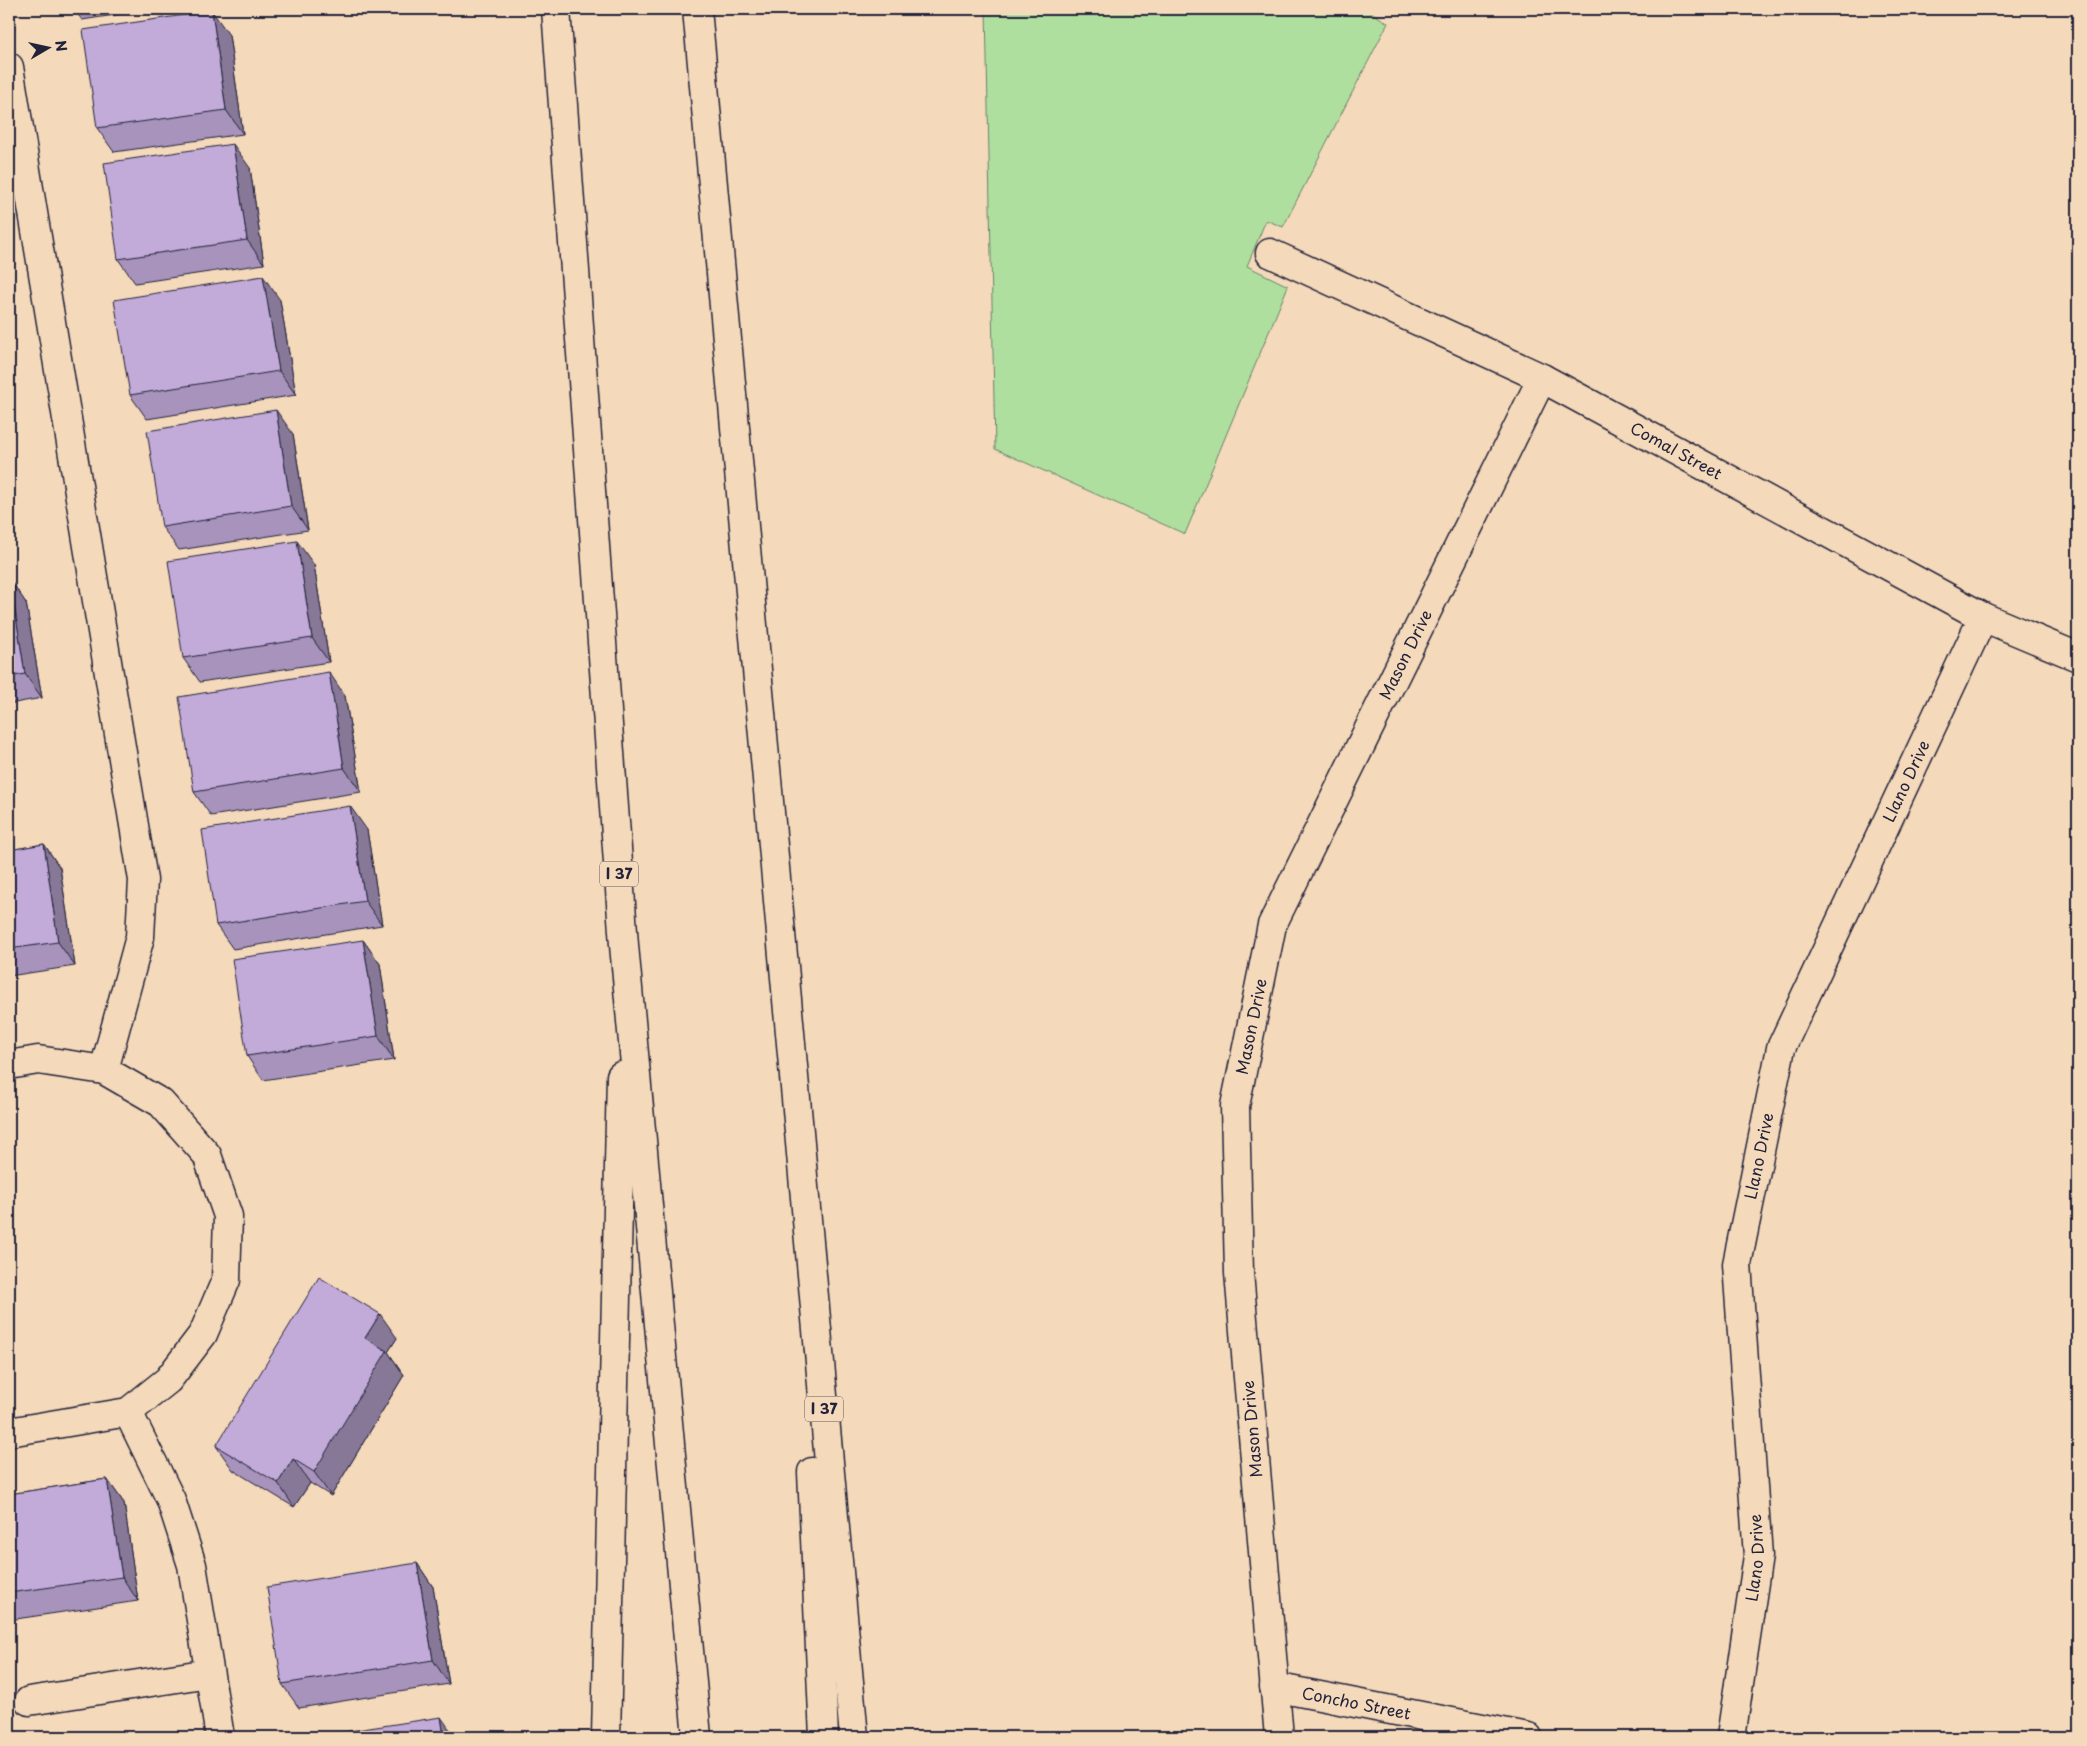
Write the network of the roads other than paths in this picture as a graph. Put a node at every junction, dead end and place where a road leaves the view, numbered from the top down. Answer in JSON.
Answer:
{"nodes":[{"id":1,"x":556,"y":9,"type":"edge"},
{"id":2,"x":696,"y":9,"type":"edge"},
{"id":3,"x":9,"y":67,"type":"edge"},
{"id":4,"x":1270,"y":253,"type":"dead end"},
{"id":5,"x":1542,"y":378,"type":"junction"},
{"id":6,"x":1983,"y":616,"type":"junction"},
{"id":7,"x":2078,"y":657,"type":"edge"},
{"id":8,"x":624,"y":945,"type":"junction"},
{"id":9,"x":9,"y":1065,"type":"edge"},
{"id":10,"x":104,"y":1070,"type":"junction"},
{"id":11,"x":794,"y":1081,"type":"junction"},
{"id":12,"x":128,"y":1412,"type":"junction"},
{"id":13,"x":9,"y":1432,"type":"edge"},
{"id":14,"x":209,"y":1673,"type":"junction"},
{"id":15,"x":1274,"y":1687,"type":"junction"},
{"id":16,"x":29,"y":1701,"type":"dead end"},
{"id":17,"x":220,"y":1737,"type":"edge"},
{"id":18,"x":606,"y":1737,"type":"edge"},
{"id":19,"x":697,"y":1737,"type":"edge"},
{"id":20,"x":824,"y":1737,"type":"edge"},
{"id":21,"x":854,"y":1737,"type":"edge"},
{"id":22,"x":1278,"y":1737,"type":"edge"},
{"id":23,"x":1528,"y":1737,"type":"edge"},
{"id":24,"x":1731,"y":1737,"type":"edge"}],
"edges":[{"from":1,"to":8,"type":"main road","number":"I 37"},
{"from":2,"to":11,"type":"main road","number":"I 37"},
{"from":3,"to":10,"type":"main road"},
{"from":4,"to":5,"type":"main road","name":"Comal Street"},
{"from":5,"to":6,"type":"main road","name":"Comal Street"},
{"from":5,"to":15,"type":"main road","name":"Mason Drive"},
{"from":6,"to":7,"type":"main road","name":"Comal Street"},
{"from":6,"to":24,"type":"main road","name":"Llano Drive"},
{"from":8,"to":18,"type":"main road"},
{"from":8,"to":19,"type":"main road","number":"I 37"},
{"from":9,"to":10,"type":"main road"},
{"from":10,"to":12,"type":"main road"},
{"from":11,"to":20,"type":"main road"},
{"from":11,"to":21,"type":"main road","number":"I 37"},
{"from":12,"to":13,"type":"main road"},
{"from":12,"to":14,"type":"main road"},
{"from":14,"to":16,"type":"main road"},
{"from":14,"to":17,"type":"main road"},
{"from":15,"to":22,"type":"main road","name":"Mason Drive"},
{"from":15,"to":23,"type":"main road","name":"Concho Street"}]}
